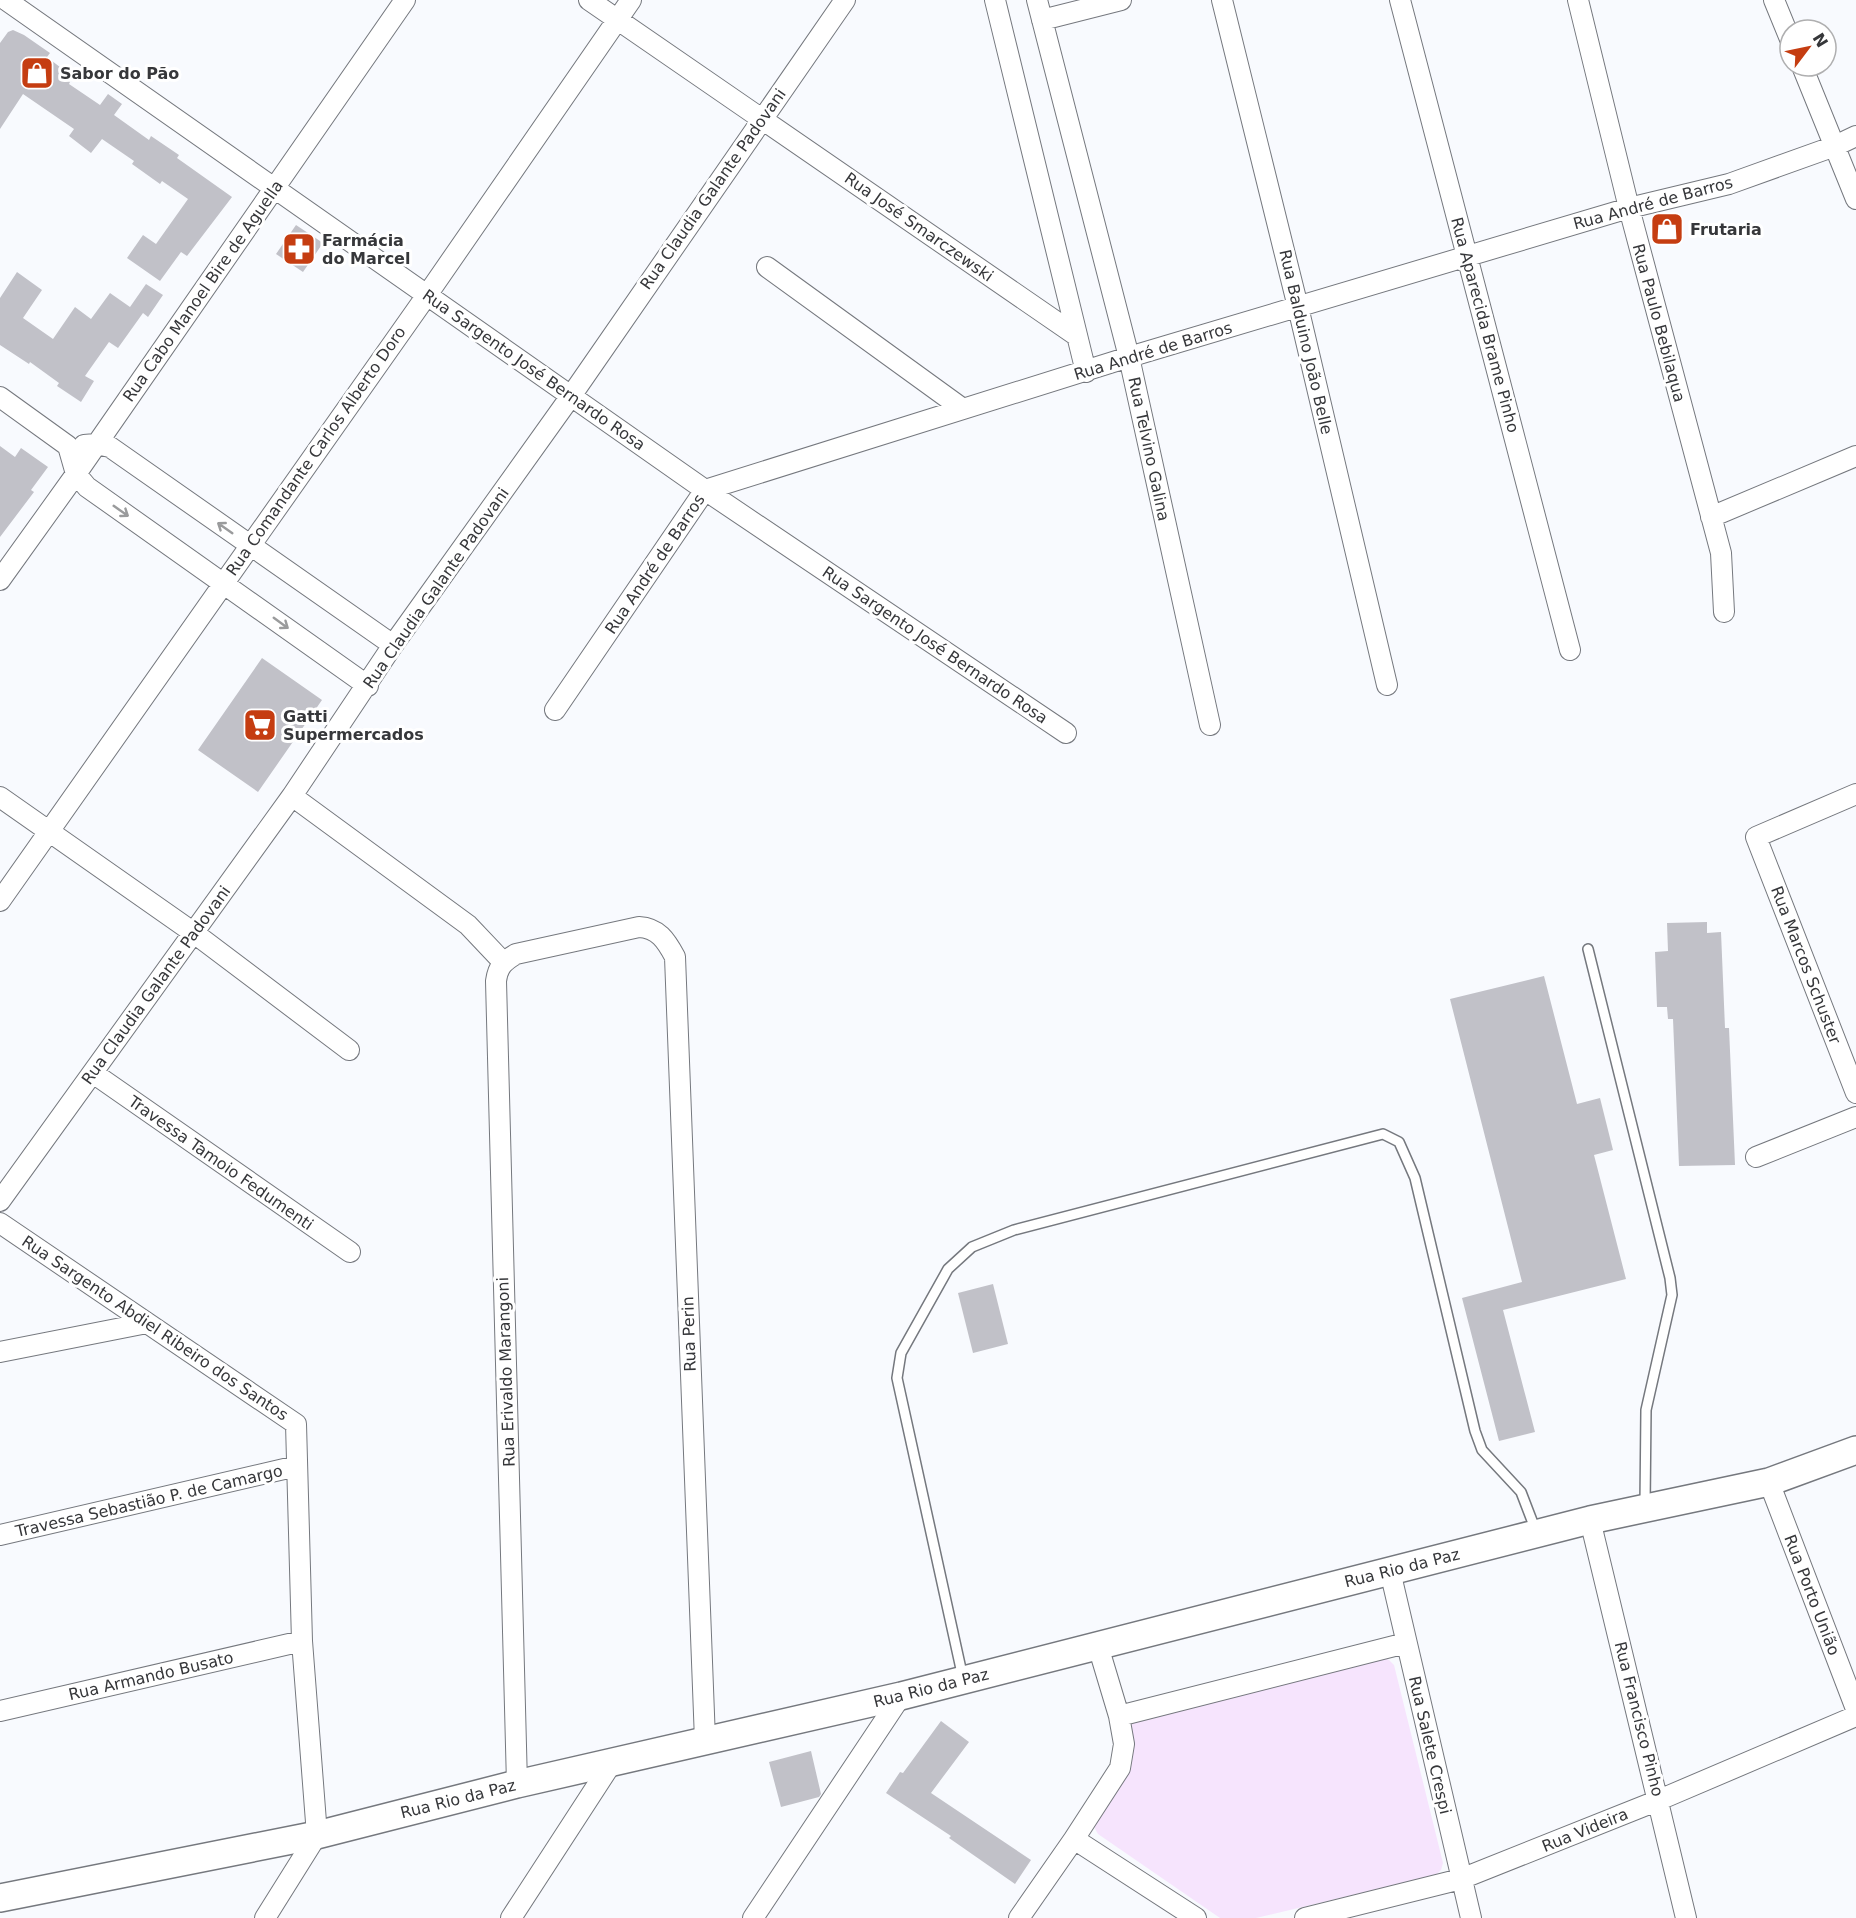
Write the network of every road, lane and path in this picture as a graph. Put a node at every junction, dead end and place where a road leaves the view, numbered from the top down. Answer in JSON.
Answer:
{"nodes":[{"id":1,"x":4,"y":0,"type":"edge"},
{"id":2,"x":405,"y":0,"type":"edge"},
{"id":3,"x":589,"y":0,"type":"edge"},
{"id":4,"x":631,"y":0,"type":"edge"},
{"id":5,"x":845,"y":0,"type":"edge"},
{"id":6,"x":995,"y":0,"type":"edge"},
{"id":7,"x":1037,"y":0,"type":"edge"},
{"id":8,"x":1121,"y":0,"type":"edge"},
{"id":9,"x":1222,"y":0,"type":"edge"},
{"id":10,"x":1400,"y":0,"type":"edge"},
{"id":11,"x":1578,"y":0,"type":"edge"},
{"id":12,"x":1774,"y":0,"type":"edge"},
{"id":13,"x":0,"y":4,"type":"edge"},
{"id":14,"x":1781,"y":18,"type":"edge"},
{"id":15,"x":1042,"y":20,"type":"junction"},
{"id":16,"x":617,"y":21,"type":"junction"},
{"id":17,"x":1807,"y":78,"type":"edge"},
{"id":18,"x":761,"y":119,"type":"junction"},
{"id":19,"x":1856,"y":136,"type":"edge"},
{"id":20,"x":1835,"y":146,"type":"junction"},
{"id":21,"x":275,"y":188,"type":"junction"},
{"id":22,"x":1856,"y":199,"type":"edge"},
{"id":23,"x":1629,"y":208,"type":"junction"},
{"id":24,"x":1467,"y":256,"type":"junction"},
{"id":25,"x":767,"y":267,"type":"dead end"},
{"id":26,"x":427,"y":295,"type":"junction"},
{"id":27,"x":1298,"y":307,"type":"junction"},
{"id":28,"x":1077,"y":336,"type":"junction"},
{"id":29,"x":1129,"y":357,"type":"junction"},
{"id":30,"x":1086,"y":372,"type":"junction"},
{"id":31,"x":571,"y":396,"type":"junction"},
{"id":32,"x":0,"y":397,"type":"edge"},
{"id":33,"x":963,"y":409,"type":"junction"},
{"id":34,"x":96,"y":444,"type":"junction"},
{"id":35,"x":68,"y":446,"type":"junction"},
{"id":36,"x":1856,"y":456,"type":"edge"},
{"id":37,"x":76,"y":474,"type":"junction"},
{"id":38,"x":705,"y":490,"type":"junction"},
{"id":39,"x":1711,"y":517,"type":"junction"},
{"id":40,"x":249,"y":545,"type":"junction"},
{"id":41,"x":0,"y":580,"type":"edge"},
{"id":42,"x":223,"y":582,"type":"junction"},
{"id":43,"x":1724,"y":612,"type":"dead end"},
{"id":44,"x":393,"y":645,"type":"junction"},
{"id":45,"x":1570,"y":650,"type":"dead end"},
{"id":46,"x":1387,"y":685,"type":"dead end"},
{"id":47,"x":368,"y":686,"type":"junction"},
{"id":48,"x":555,"y":710,"type":"dead end"},
{"id":49,"x":1210,"y":725,"type":"dead end"},
{"id":50,"x":1066,"y":733,"type":"dead end"},
{"id":51,"x":1856,"y":794,"type":"edge"},
{"id":52,"x":292,"y":796,"type":"junction"},
{"id":53,"x":0,"y":797,"type":"edge"},
{"id":54,"x":49,"y":831,"type":"junction"},
{"id":55,"x":0,"y":901,"type":"edge"},
{"id":56,"x":194,"y":933,"type":"junction"},
{"id":57,"x":1588,"y":949,"type":"dead end"},
{"id":58,"x":503,"y":962,"type":"junction"},
{"id":59,"x":349,"y":1050,"type":"dead end"},
{"id":60,"x":93,"y":1073,"type":"junction"},
{"id":61,"x":1856,"y":1093,"type":"edge"},
{"id":62,"x":1856,"y":1117,"type":"edge"},
{"id":63,"x":1756,"y":1158,"type":"dead end"},
{"id":64,"x":0,"y":1201,"type":"edge"},
{"id":65,"x":0,"y":1223,"type":"edge"},
{"id":66,"x":350,"y":1252,"type":"dead end"},
{"id":67,"x":147,"y":1323,"type":"junction"},
{"id":68,"x":0,"y":1353,"type":"edge"},
{"id":69,"x":1856,"y":1450,"type":"edge"},
{"id":70,"x":297,"y":1466,"type":"junction"},
{"id":71,"x":1769,"y":1482,"type":"junction"},
{"id":72,"x":1645,"y":1508,"type":"junction"},
{"id":73,"x":1590,"y":1520,"type":"junction"},
{"id":74,"x":1537,"y":1533,"type":"junction"},
{"id":75,"x":0,"y":1535,"type":"edge"},
{"id":76,"x":1390,"y":1571,"type":"junction"},
{"id":77,"x":302,"y":1641,"type":"junction"},
{"id":78,"x":1406,"y":1643,"type":"junction"},
{"id":79,"x":1098,"y":1646,"type":"junction"},
{"id":80,"x":964,"y":1680,"type":"junction"},
{"id":81,"x":901,"y":1696,"type":"junction"},
{"id":82,"x":1856,"y":1709,"type":"edge"},
{"id":83,"x":0,"y":1711,"type":"edge"},
{"id":84,"x":1119,"y":1716,"type":"junction"},
{"id":85,"x":1856,"y":1716,"type":"edge"},
{"id":86,"x":705,"y":1740,"type":"junction"},
{"id":87,"x":613,"y":1761,"type":"junction"},
{"id":88,"x":517,"y":1784,"type":"junction"},
{"id":89,"x":1659,"y":1800,"type":"junction"},
{"id":90,"x":317,"y":1835,"type":"junction"},
{"id":91,"x":1074,"y":1839,"type":"junction"},
{"id":92,"x":1461,"y":1879,"type":"junction"},
{"id":93,"x":0,"y":1898,"type":"edge"},
{"id":94,"x":1317,"y":1917,"type":"edge"},
{"id":95,"x":265,"y":1918,"type":"edge"},
{"id":96,"x":511,"y":1918,"type":"edge"},
{"id":97,"x":753,"y":1918,"type":"edge"},
{"id":98,"x":1019,"y":1918,"type":"edge"},
{"id":99,"x":1196,"y":1918,"type":"edge"},
{"id":100,"x":1471,"y":1918,"type":"edge"},
{"id":101,"x":1686,"y":1918,"type":"edge"}],
"edges":[{"from":1,"to":13,"type":"street"},
{"from":1,"to":21,"type":"street","name":"Rua Sargento José Bernardo Rosa"},
{"from":2,"to":21,"type":"street","name":"Rua Cabo Manoel Bire de Aguella"},
{"from":3,"to":16,"type":"street","name":"Rua José Smarczewski"},
{"from":4,"to":16,"type":"street","name":"Rua Comandante Carlos Alberto Doro"},
{"from":5,"to":18,"type":"street","name":"Rua Claudia Galante Padovani"},
{"from":6,"to":28,"type":"street"},
{"from":7,"to":15,"type":"street","name":"Rua Telvino Galina"},
{"from":8,"to":15,"type":"street"},
{"from":9,"to":27,"type":"street","name":"Rua Balduino João Belle"},
{"from":10,"to":24,"type":"street","name":"Rua Aparecida Brame Pinho"},
{"from":11,"to":23,"type":"street","name":"Rua Paulo Bebilaqua"},
{"from":12,"to":14,"type":"street"},
{"from":15,"to":29,"type":"street","name":"Rua Telvino Galina"},
{"from":16,"to":18,"type":"street","name":"Rua José Smarczewski"},
{"from":16,"to":26,"type":"street","name":"Rua Comandante Carlos Alberto Doro"},
{"from":17,"to":20,"type":"street"},
{"from":18,"to":28,"type":"street","name":"Rua José Smarczewski"},
{"from":18,"to":31,"type":"street","name":"Rua Claudia Galante Padovani"},
{"from":19,"to":20,"type":"street","name":"Rua André de Barros"},
{"from":20,"to":22,"type":"street"},
{"from":20,"to":23,"type":"street","name":"Rua André de Barros"},
{"from":21,"to":26,"type":"street","name":"Rua Sargento José Bernardo Rosa"},
{"from":21,"to":34,"type":"street","name":"Rua Cabo Manoel Bire de Aguella"},
{"from":23,"to":24,"type":"street","name":"Rua André de Barros"},
{"from":23,"to":39,"type":"street","name":"Rua Paulo Bebilaqua"},
{"from":24,"to":27,"type":"street","name":"Rua André de Barros"},
{"from":24,"to":45,"type":"street","name":"Rua Aparecida Brame Pinho"},
{"from":25,"to":33,"type":"street"},
{"from":26,"to":31,"type":"street","name":"Rua Sargento José Bernardo Rosa"},
{"from":26,"to":40,"type":"street","name":"Rua Comandante Carlos Alberto Doro"},
{"from":27,"to":29,"type":"street","name":"Rua André de Barros"},
{"from":27,"to":46,"type":"street","name":"Rua Balduino João Belle"},
{"from":28,"to":30,"type":"street"},
{"from":29,"to":30,"type":"street","name":"Rua André de Barros"},
{"from":29,"to":49,"type":"street","name":"Rua Telvino Galina"},
{"from":30,"to":33,"type":"street","name":"Rua André de Barros"},
{"from":31,"to":38,"type":"street","name":"Rua Sargento José Bernardo Rosa"},
{"from":31,"to":44,"type":"street","name":"Rua Claudia Galante Padovani"},
{"from":32,"to":35,"type":"street"},
{"from":33,"to":38,"type":"street","name":"Rua André de Barros"},
{"from":34,"to":35,"type":"street"},
{"from":34,"to":37,"type":"street","name":"Rua Cabo Manoel Bire de Aguella"},
{"from":40,"to":34,"type":"street","one_way":true},
{"from":35,"to":37,"type":"street"},
{"from":36,"to":39,"type":"street"},
{"from":37,"to":41,"type":"street","name":"Rua Cabo Manoel Bire de Aguella"},
{"from":37,"to":42,"type":"street","one_way":true},
{"from":38,"to":48,"type":"street","name":"Rua André de Barros"},
{"from":38,"to":50,"type":"street","name":"Rua Sargento José Bernardo Rosa"},
{"from":39,"to":43,"type":"street","name":"Rua Paulo Bebilaqua"},
{"from":40,"to":42,"type":"street","name":"Rua Comandante Carlos Alberto Doro"},
{"from":40,"to":44,"type":"street"},
{"from":42,"to":47,"type":"street","one_way":true},
{"from":42,"to":54,"type":"street","name":"Rua Comandante Carlos Alberto Doro"},
{"from":44,"to":47,"type":"street","name":"Rua Claudia Galante Padovani"},
{"from":47,"to":52,"type":"street","name":"Rua Claudia Galante Padovani"},
{"from":51,"to":61,"type":"street","name":"Rua Marcos Schuster"},
{"from":52,"to":56,"type":"street","name":"Rua Claudia Galante Padovani"},
{"from":52,"to":58,"type":"street"},
{"from":53,"to":54,"type":"street"},
{"from":54,"to":55,"type":"street","name":"Rua Comandante Carlos Alberto Doro"},
{"from":54,"to":56,"type":"street"},
{"from":56,"to":59,"type":"street"},
{"from":56,"to":60,"type":"street","name":"Rua Claudia Galante Padovani"},
{"from":57,"to":72,"type":"lane"},
{"from":58,"to":86,"type":"street","name":"Rua Perin"},
{"from":58,"to":88,"type":"street","name":"Rua Erivaldo Marangoni"},
{"from":60,"to":64,"type":"street","name":"Rua Claudia Galante Padovani"},
{"from":60,"to":66,"type":"street","name":"Travessa Tamoio Fedumenti"},
{"from":62,"to":63,"type":"street"},
{"from":65,"to":67,"type":"street","name":"Rua Sargento Abdiel Ribeiro dos Santos"},
{"from":67,"to":68,"type":"street"},
{"from":67,"to":70,"type":"street","name":"Rua Sargento Abdiel Ribeiro dos Santos"},
{"from":69,"to":71,"type":"main road","name":"Rua Rio da Paz"},
{"from":70,"to":75,"type":"street","name":"Travessa Sebastião P. de Camargo"},
{"from":70,"to":77,"type":"street","name":"Rua Sargento Abdiel Ribeiro dos Santos"},
{"from":71,"to":72,"type":"main road","name":"Rua Rio da Paz"},
{"from":71,"to":82,"type":"street","name":"Rua Porto União"},
{"from":72,"to":73,"type":"main road","name":"Rua Rio da Paz"},
{"from":73,"to":74,"type":"main road","name":"Rua Rio da Paz"},
{"from":73,"to":89,"type":"street","name":"Rua Francisco Pinho"},
{"from":74,"to":76,"type":"main road","name":"Rua Rio da Paz"},
{"from":74,"to":80,"type":"lane"},
{"from":76,"to":78,"type":"street","name":"Rua Salete Crespi"},
{"from":76,"to":79,"type":"main road","name":"Rua Rio da Paz"},
{"from":77,"to":83,"type":"street","name":"Rua Armando Busato"},
{"from":77,"to":90,"type":"street","name":"Rua Sargento Abdiel Ribeiro dos Santos"},
{"from":78,"to":84,"type":"street"},
{"from":78,"to":92,"type":"street","name":"Rua Salete Crespi"},
{"from":79,"to":80,"type":"main road","name":"Rua Rio da Paz"},
{"from":79,"to":84,"type":"street"},
{"from":80,"to":81,"type":"main road","name":"Rua Rio da Paz"},
{"from":81,"to":86,"type":"main road","name":"Rua Rio da Paz"},
{"from":81,"to":97,"type":"street"},
{"from":84,"to":91,"type":"street"},
{"from":85,"to":89,"type":"street","name":"Rua Videira"},
{"from":86,"to":87,"type":"main road","name":"Rua Rio da Paz"},
{"from":87,"to":88,"type":"main road","name":"Rua Rio da Paz"},
{"from":87,"to":96,"type":"street"},
{"from":88,"to":90,"type":"main road","name":"Rua Rio da Paz"},
{"from":89,"to":92,"type":"street","name":"Rua Videira"},
{"from":89,"to":101,"type":"street","name":"Rua Francisco Pinho"},
{"from":90,"to":93,"type":"main road","name":"Rua Rio da Paz"},
{"from":90,"to":95,"type":"street"},
{"from":91,"to":98,"type":"street"},
{"from":91,"to":99,"type":"street"},
{"from":92,"to":94,"type":"street","name":"Rua Videira"},
{"from":92,"to":100,"type":"street","name":"Rua Salete Crespi"}]}
